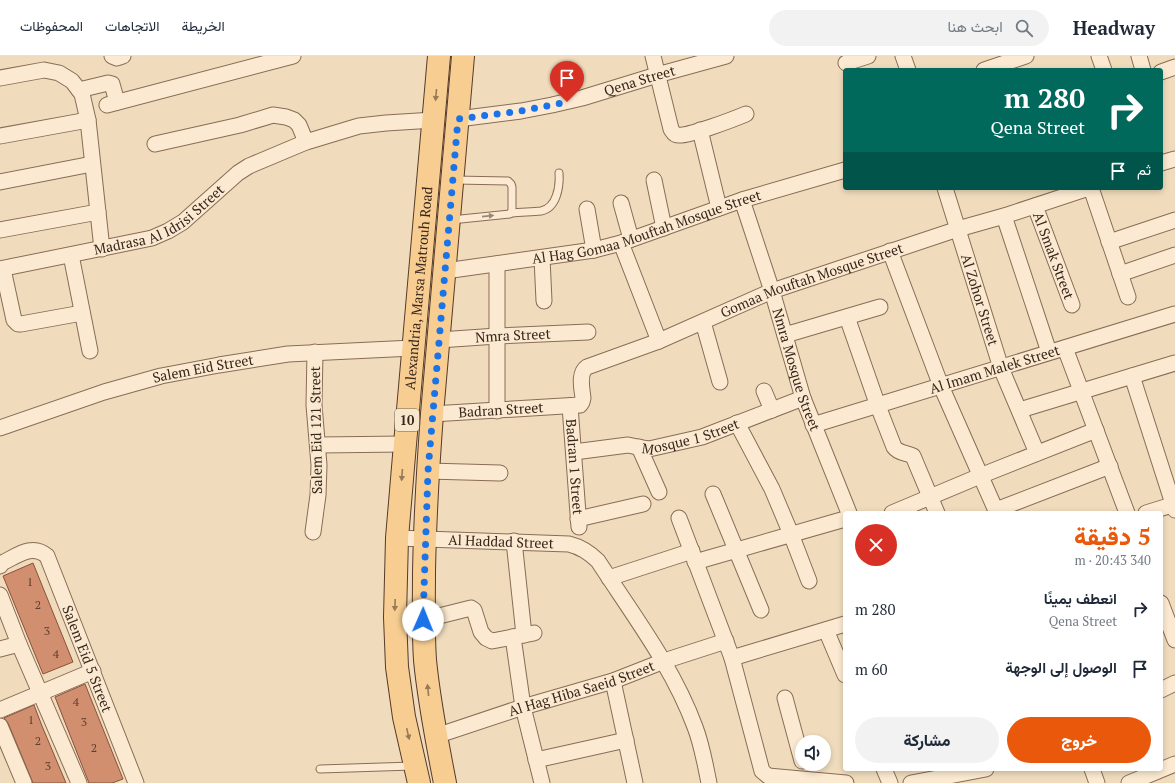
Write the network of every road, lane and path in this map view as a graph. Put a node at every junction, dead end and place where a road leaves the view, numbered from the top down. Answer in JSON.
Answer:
{"nodes":[{"id":1,"x":112,"y":56,"type":"edge"},
{"id":2,"x":124,"y":56,"type":"edge"},
{"id":3,"x":292,"y":56,"type":"edge"},
{"id":4,"x":439,"y":56,"type":"edge"},
{"id":5,"x":463,"y":56,"type":"edge"},
{"id":6,"x":653,"y":56,"type":"edge"},
{"id":7,"x":726,"y":56,"type":"edge"},
{"id":8,"x":868,"y":56,"type":"edge"},
{"id":9,"x":903,"y":56,"type":"edge"},
{"id":10,"x":1026,"y":56,"type":"edge"},
{"id":11,"x":1100,"y":56,"type":"edge"},
{"id":12,"x":1139,"y":56,"type":"edge"},
{"id":13,"x":846,"y":63,"type":"dead end"},
{"id":14,"x":1175,"y":67,"type":"edge"},
{"id":15,"x":907,"y":68,"type":"edge"},
{"id":16,"x":990,"y":68,"type":"edge"},
{"id":17,"x":1103,"y":68,"type":"edge"},
{"id":18,"x":1142,"y":68,"type":"edge"},
{"id":19,"x":1163,"y":71,"type":"edge"},
{"id":20,"x":657,"y":75,"type":"junction"},
{"id":21,"x":0,"y":78,"type":"edge"},
{"id":22,"x":79,"y":90,"type":"junction"},
{"id":23,"x":746,"y":114,"type":"dead end"},
{"id":24,"x":458,"y":119,"type":"junction"},
{"id":25,"x":88,"y":120,"type":"junction"},
{"id":26,"x":434,"y":120,"type":"junction"},
{"id":27,"x":700,"y":130,"type":"junction"},
{"id":28,"x":0,"y":136,"type":"edge"},
{"id":29,"x":306,"y":142,"type":"junction"},
{"id":30,"x":155,"y":144,"type":"dead end"},
{"id":31,"x":1175,"y":159,"type":"edge"},
{"id":32,"x":1163,"y":162,"type":"edge"},
{"id":33,"x":92,"y":164,"type":"junction"},
{"id":34,"x":843,"y":171,"type":"edge"},
{"id":35,"x":559,"y":173,"type":"dead end"},
{"id":36,"x":452,"y":180,"type":"junction"},
{"id":37,"x":654,"y":180,"type":"dead end"},
{"id":38,"x":0,"y":182,"type":"edge"},
{"id":39,"x":946,"y":190,"type":"edge"},
{"id":40,"x":1084,"y":190,"type":"edge"},
{"id":41,"x":1091,"y":190,"type":"edge"},
{"id":42,"x":742,"y":200,"type":"junction"},
{"id":43,"x":621,"y":203,"type":"dead end"},
{"id":44,"x":1035,"y":206,"type":"junction"},
{"id":45,"x":719,"y":208,"type":"junction"},
{"id":46,"x":587,"y":209,"type":"dead end"},
{"id":47,"x":98,"y":212,"type":"junction"},
{"id":48,"x":512,"y":213,"type":"junction"},
{"id":49,"x":1004,"y":216,"type":"junction"},
{"id":50,"x":449,"y":220,"type":"junction"},
{"id":51,"x":1175,"y":220,"type":"edge"},
{"id":52,"x":664,"y":228,"type":"junction"},
{"id":53,"x":958,"y":229,"type":"junction"},
{"id":54,"x":0,"y":230,"type":"edge"},
{"id":55,"x":626,"y":241,"type":"junction"},
{"id":56,"x":1110,"y":242,"type":"junction"},
{"id":57,"x":102,"y":249,"type":"junction"},
{"id":58,"x":594,"y":250,"type":"junction"},
{"id":59,"x":890,"y":252,"type":"junction"},
{"id":60,"x":71,"y":255,"type":"junction"},
{"id":61,"x":1175,"y":255,"type":"edge"},
{"id":62,"x":542,"y":258,"type":"junction"},
{"id":63,"x":497,"y":264,"type":"junction"},
{"id":64,"x":1,"y":269,"type":"edge"},
{"id":65,"x":445,"y":271,"type":"junction"},
{"id":66,"x":1120,"y":274,"type":"junction"},
{"id":67,"x":772,"y":291,"type":"junction"},
{"id":68,"x":1128,"y":297,"type":"dead end"},
{"id":69,"x":544,"y":301,"type":"dead end"},
{"id":70,"x":1072,"y":305,"type":"dead end"},
{"id":71,"x":880,"y":308,"type":"dead end"},
{"id":72,"x":82,"y":313,"type":"junction"},
{"id":73,"x":847,"y":317,"type":"junction"},
{"id":74,"x":1174,"y":318,"type":"edge"},
{"id":75,"x":703,"y":322,"type":"junction"},
{"id":76,"x":588,"y":332,"type":"dead end"},
{"id":77,"x":785,"y":335,"type":"junction"},
{"id":78,"x":497,"y":336,"type":"junction"},
{"id":79,"x":439,"y":340,"type":"junction"},
{"id":80,"x":659,"y":341,"type":"junction"},
{"id":81,"x":413,"y":348,"type":"junction"},
{"id":82,"x":1065,"y":348,"type":"junction"},
{"id":83,"x":90,"y":351,"type":"dead end"},
{"id":84,"x":315,"y":352,"type":"junction"},
{"id":85,"x":1050,"y":352,"type":"junction"},
{"id":86,"x":1175,"y":363,"type":"edge"},
{"id":87,"x":1001,"y":368,"type":"junction"},
{"id":88,"x":1132,"y":376,"type":"junction"},
{"id":89,"x":720,"y":382,"type":"dead end"},
{"id":90,"x":941,"y":386,"type":"junction"},
{"id":91,"x":764,"y":391,"type":"dead end"},
{"id":92,"x":1082,"y":392,"type":"junction"},
{"id":93,"x":803,"y":398,"type":"junction"},
{"id":94,"x":570,"y":406,"type":"junction"},
{"id":95,"x":878,"y":406,"type":"junction"},
{"id":96,"x":772,"y":410,"type":"junction"},
{"id":97,"x":1020,"y":410,"type":"junction"},
{"id":98,"x":497,"y":411,"type":"junction"},
{"id":99,"x":432,"y":414,"type":"junction"},
{"id":100,"x":737,"y":423,"type":"junction"},
{"id":101,"x":813,"y":425,"type":"junction"},
{"id":102,"x":0,"y":428,"type":"edge"},
{"id":103,"x":1096,"y":430,"type":"junction"},
{"id":104,"x":405,"y":444,"type":"junction"},
{"id":105,"x":318,"y":445,"type":"junction"},
{"id":106,"x":639,"y":447,"type":"junction"},
{"id":107,"x":574,"y":452,"type":"junction"},
{"id":108,"x":1037,"y":453,"type":"junction"},
{"id":109,"x":1110,"y":466,"type":"junction"},
{"id":110,"x":428,"y":471,"type":"junction"},
{"id":111,"x":500,"y":473,"type":"dead end"},
{"id":112,"x":980,"y":476,"type":"junction"},
{"id":113,"x":659,"y":492,"type":"dead end"},
{"id":114,"x":713,"y":494,"type":"dead end"},
{"id":115,"x":930,"y":497,"type":"junction"},
{"id":116,"x":643,"y":504,"type":"dead end"},
{"id":117,"x":1174,"y":506,"type":"edge"},
{"id":118,"x":848,"y":511,"type":"edge"},
{"id":119,"x":897,"y":511,"type":"edge"},
{"id":120,"x":936,"y":511,"type":"edge"},
{"id":121,"x":997,"y":511,"type":"edge"},
{"id":122,"x":999,"y":511,"type":"edge"},
{"id":123,"x":1126,"y":511,"type":"edge"},
{"id":124,"x":1154,"y":511,"type":"edge"},
{"id":125,"x":679,"y":518,"type":"dead end"},
{"id":126,"x":843,"y":520,"type":"edge"},
{"id":127,"x":313,"y":532,"type":"dead end"},
{"id":128,"x":792,"y":534,"type":"junction"},
{"id":129,"x":398,"y":538,"type":"junction"},
{"id":130,"x":425,"y":539,"type":"junction"},
{"id":131,"x":514,"y":541,"type":"junction"},
{"id":132,"x":736,"y":549,"type":"junction"},
{"id":133,"x":693,"y":557,"type":"junction"},
{"id":134,"x":0,"y":566,"type":"edge"},
{"id":135,"x":609,"y":578,"type":"junction"},
{"id":136,"x":809,"y":581,"type":"dead end"},
{"id":137,"x":0,"y":595,"type":"edge"},
{"id":138,"x":761,"y":610,"type":"dead end"},
{"id":139,"x":1163,"y":614,"type":"edge"},
{"id":140,"x":423,"y":620,"type":"junction"},
{"id":141,"x":843,"y":625,"type":"edge"},
{"id":142,"x":1165,"y":625,"type":"edge"},
{"id":143,"x":826,"y":630,"type":"junction"},
{"id":144,"x":524,"y":635,"type":"junction"},
{"id":145,"x":1175,"y":640,"type":"edge"},
{"id":146,"x":726,"y":641,"type":"junction"},
{"id":147,"x":19,"y":644,"type":"junction"},
{"id":148,"x":0,"y":649,"type":"edge"},
{"id":149,"x":732,"y":658,"type":"junction"},
{"id":150,"x":664,"y":661,"type":"junction"},
{"id":151,"x":843,"y":670,"type":"edge"},
{"id":152,"x":93,"y":671,"type":"junction"},
{"id":153,"x":613,"y":681,"type":"junction"},
{"id":154,"x":1175,"y":683,"type":"edge"},
{"id":155,"x":1163,"y":689,"type":"edge"},
{"id":156,"x":39,"y":693,"type":"junction"},
{"id":157,"x":785,"y":698,"type":"dead end"},
{"id":158,"x":523,"y":707,"type":"junction"},
{"id":159,"x":0,"y":710,"type":"edge"},
{"id":160,"x":0,"y":726,"type":"edge"},
{"id":161,"x":436,"y":736,"type":"junction"},
{"id":162,"x":795,"y":736,"type":"edge"},
{"id":163,"x":626,"y":740,"type":"junction"},
{"id":164,"x":536,"y":760,"type":"junction"},
{"id":165,"x":1175,"y":764,"type":"edge"},
{"id":166,"x":1163,"y":768,"type":"edge"},
{"id":167,"x":320,"y":770,"type":"dead end"},
{"id":168,"x":804,"y":771,"type":"edge"},
{"id":169,"x":885,"y":771,"type":"edge"},
{"id":170,"x":1093,"y":771,"type":"edge"},
{"id":171,"x":1156,"y":771,"type":"edge"},
{"id":172,"x":962,"y":772,"type":"edge"},
{"id":173,"x":1143,"y":776,"type":"edge"},
{"id":174,"x":416,"y":778,"type":"edge"},
{"id":175,"x":787,"y":780,"type":"edge"},
{"id":176,"x":807,"y":780,"type":"junction"},
{"id":177,"x":939,"y":782,"type":"edge"},
{"id":178,"x":24,"y":783,"type":"edge"},
{"id":179,"x":79,"y":783,"type":"edge"},
{"id":180,"x":136,"y":783,"type":"edge"},
{"id":181,"x":445,"y":783,"type":"edge"},
{"id":182,"x":542,"y":783,"type":"edge"},
{"id":183,"x":635,"y":783,"type":"edge"},
{"id":184,"x":709,"y":783,"type":"edge"},
{"id":185,"x":846,"y":783,"type":"edge"},
{"id":186,"x":890,"y":783,"type":"edge"},
{"id":187,"x":911,"y":783,"type":"edge"},
{"id":188,"x":1097,"y":783,"type":"edge"},
{"id":189,"x":1129,"y":783,"type":"edge"}],
"edges":[{"from":1,"to":2,"type":"street"},
{"from":3,"to":22,"type":"street"},
{"from":4,"to":26,"type":"main road","name":"Alexandria, Marsa Matrouh Road","number":"10","one_way":true},
{"from":5,"to":24,"type":"main road","name":"Alexandria, Marsa Matrouh Road","number":"10"},
{"from":6,"to":20,"type":"street"},
{"from":7,"to":20,"type":"street","name":"Qena Street"},
{"from":8,"to":13,"type":"street"},
{"from":9,"to":15,"type":"street"},
{"from":10,"to":16,"type":"street"},
{"from":11,"to":17,"type":"street"},
{"from":12,"to":18,"type":"street"},
{"from":14,"to":19,"type":"street"},
{"from":20,"to":24,"type":"street","name":"Qena Street"},
{"from":20,"to":27,"type":"street"},
{"from":21,"to":22,"type":"street"},
{"from":22,"to":25,"type":"street"},
{"from":23,"to":27,"type":"street"},
{"from":24,"to":36,"type":"main road","name":"Alexandria, Marsa Matrouh Road","number":"10"},
{"from":25,"to":28,"type":"street"},
{"from":25,"to":33,"type":"street"},
{"from":26,"to":29,"type":"street","name":"Madrasa Al Idrisi Street"},
{"from":26,"to":81,"type":"main road","name":"Alexandria, Marsa Matrouh Road","number":"10"},
{"from":27,"to":45,"type":"street"},
{"from":29,"to":30,"type":"street"},
{"from":29,"to":57,"type":"street","name":"Madrasa Al Idrisi Street"},
{"from":31,"to":32,"type":"street"},
{"from":33,"to":38,"type":"street"},
{"from":33,"to":47,"type":"street"},
{"from":34,"to":42,"type":"street","name":"Al Hag Gomaa Mouftah Mosque Street"},
{"from":35,"to":48,"type":"lane"},
{"from":36,"to":48,"type":"lane"},
{"from":36,"to":50,"type":"main road","name":"Alexandria, Marsa Matrouh Road","number":"10"},
{"from":37,"to":52,"type":"street"},
{"from":39,"to":53,"type":"street","name":"Al Zohor Street"},
{"from":40,"to":44,"type":"street","name":"Gomaa Mouftah Mosque Street"},
{"from":41,"to":56,"type":"street"},
{"from":42,"to":45,"type":"street","name":"Al Hag Gomaa Mouftah Mosque Street"},
{"from":42,"to":67,"type":"street","name":"Nmra Mosque Street"},
{"from":43,"to":55,"type":"street"},
{"from":44,"to":49,"type":"street","name":"Gomaa Mouftah Mosque Street"},
{"from":44,"to":70,"type":"street","name":"Al Smak Street"},
{"from":45,"to":52,"type":"street","name":"Al Hag Gomaa Mouftah Mosque Street"},
{"from":46,"to":58,"type":"street"},
{"from":47,"to":54,"type":"street"},
{"from":47,"to":57,"type":"street"},
{"from":50,"to":48,"type":"lane","one_way":true},
{"from":49,"to":53,"type":"street","name":"Gomaa Mouftah Mosque Street"},
{"from":49,"to":85,"type":"street"},
{"from":50,"to":65,"type":"main road","name":"Alexandria, Marsa Matrouh Road","number":"10"},
{"from":51,"to":56,"type":"street"},
{"from":52,"to":55,"type":"street","name":"Al Hag Gomaa Mouftah Mosque Street"},
{"from":53,"to":59,"type":"street","name":"Gomaa Mouftah Mosque Street"},
{"from":53,"to":87,"type":"street","name":"Al Zohor Street"},
{"from":55,"to":58,"type":"street","name":"Al Hag Gomaa Mouftah Mosque Street"},
{"from":55,"to":80,"type":"street"},
{"from":56,"to":66,"type":"street"},
{"from":57,"to":60,"type":"street","name":"Madrasa Al Idrisi Street"},
{"from":58,"to":62,"type":"street","name":"Al Hag Gomaa Mouftah Mosque Street"},
{"from":59,"to":67,"type":"street","name":"Gomaa Mouftah Mosque Street"},
{"from":59,"to":90,"type":"street"},
{"from":60,"to":64,"type":"street","name":"Madrasa Al Idrisi Street"},
{"from":60,"to":72,"type":"street"},
{"from":61,"to":66,"type":"street"},
{"from":62,"to":63,"type":"street","name":"Al Hag Gomaa Mouftah Mosque Street"},
{"from":62,"to":69,"type":"street"},
{"from":63,"to":65,"type":"street","name":"Al Hag Gomaa Mouftah Mosque Street"},
{"from":63,"to":78,"type":"street"},
{"from":64,"to":72,"type":"street"},
{"from":65,"to":79,"type":"main road","name":"Alexandria, Marsa Matrouh Road","number":"10"},
{"from":66,"to":68,"type":"street"},
{"from":67,"to":75,"type":"street","name":"Gomaa Mouftah Mosque Street"},
{"from":67,"to":77,"type":"street","name":"Nmra Mosque Street"},
{"from":71,"to":73,"type":"street"},
{"from":72,"to":83,"type":"street"},
{"from":73,"to":77,"type":"street"},
{"from":73,"to":95,"type":"street"},
{"from":74,"to":82,"type":"street","name":"Al Imam Malek Street"},
{"from":75,"to":80,"type":"street","name":"Gomaa Mouftah Mosque Street"},
{"from":75,"to":89,"type":"street"},
{"from":76,"to":78,"type":"street","name":"Nmra Street"},
{"from":77,"to":93,"type":"street","name":"Nmra Mosque Street"},
{"from":78,"to":79,"type":"street","name":"Nmra Street"},
{"from":78,"to":98,"type":"street"},
{"from":79,"to":99,"type":"main road","name":"Alexandria, Marsa Matrouh Road","number":"10"},
{"from":80,"to":94,"type":"street","name":"Gomaa Mouftah Mosque Street"},
{"from":81,"to":84,"type":"street","name":"Salem Eid Street"},
{"from":81,"to":104,"type":"main road","name":"Alexandria, Marsa Matrouh Road","number":"10"},
{"from":82,"to":85,"type":"street","name":"Al Imam Malek Street"},
{"from":82,"to":92,"type":"street"},
{"from":84,"to":102,"type":"street","name":"Salem Eid Street"},
{"from":84,"to":105,"type":"street","name":"Salem Eid 121 Street"},
{"from":85,"to":87,"type":"street","name":"Al Imam Malek Street"},
{"from":86,"to":88,"type":"street"},
{"from":87,"to":90,"type":"street","name":"Al Imam Malek Street"},
{"from":87,"to":97,"type":"street","name":"Al Zohor Street"},
{"from":88,"to":92,"type":"street"},
{"from":88,"to":117,"type":"street"},
{"from":90,"to":95,"type":"street","name":"Al Imam Malek Street"},
{"from":90,"to":112,"type":"street"},
{"from":91,"to":96,"type":"street"},
{"from":92,"to":97,"type":"street"},
{"from":92,"to":103,"type":"street"},
{"from":93,"to":96,"type":"street","name":"Mosque 1 Street"},
{"from":93,"to":101,"type":"street","name":"Nmra Mosque Street"},
{"from":94,"to":98,"type":"street","name":"Badran Street"},
{"from":94,"to":107,"type":"street","name":"Badran 1 Street"},
{"from":95,"to":101,"type":"street","name":"Al Imam Malek Street"},
{"from":95,"to":115,"type":"street"},
{"from":96,"to":100,"type":"street","name":"Mosque 1 Street"},
{"from":97,"to":108,"type":"street","name":"Al Zohor Street"},
{"from":98,"to":99,"type":"street","name":"Badran Street"},
{"from":99,"to":110,"type":"main road","name":"Alexandria, Marsa Matrouh Road","number":"10"},
{"from":100,"to":106,"type":"street","name":"Mosque 1 Street"},
{"from":100,"to":128,"type":"street"},
{"from":101,"to":118,"type":"street","name":"Nmra Mosque Street"},
{"from":103,"to":108,"type":"street"},
{"from":103,"to":109,"type":"street"},
{"from":104,"to":105,"type":"street"},
{"from":104,"to":129,"type":"main road","name":"Alexandria, Marsa Matrouh Road","number":"10","one_way":true},
{"from":105,"to":127,"type":"street","name":"Salem Eid 121 Street"},
{"from":106,"to":107,"type":"street","name":"Mosque 1 Street"},
{"from":106,"to":113,"type":"street"},
{"from":107,"to":116,"type":"street","name":"Badran 1 Street"},
{"from":108,"to":112,"type":"street"},
{"from":109,"to":122,"type":"street"},
{"from":109,"to":123,"type":"street"},
{"from":110,"to":111,"type":"street"},
{"from":110,"to":130,"type":"main road","name":"Alexandria, Marsa Matrouh Road","number":"10"},
{"from":112,"to":115,"type":"street"},
{"from":112,"to":121,"type":"street"},
{"from":114,"to":132,"type":"street"},
{"from":115,"to":119,"type":"street"},
{"from":115,"to":120,"type":"street"},
{"from":117,"to":124,"type":"street"},
{"from":125,"to":133,"type":"street"},
{"from":126,"to":128,"type":"street"},
{"from":128,"to":132,"type":"street"},
{"from":128,"to":136,"type":"street"},
{"from":129,"to":130,"type":"street","name":"Al Haddad Street"},
{"from":129,"to":174,"type":"main road","name":"Alexandria, Marsa Matrouh Road","number":"10","one_way":true},
{"from":130,"to":131,"type":"street","name":"Al Haddad Street"},
{"from":130,"to":140,"type":"main road","name":"Alexandria, Marsa Matrouh Road","number":"10"},
{"from":131,"to":135,"type":"street","name":"Al Haddad Street"},
{"from":131,"to":144,"type":"street"},
{"from":132,"to":133,"type":"street"},
{"from":132,"to":138,"type":"street"},
{"from":133,"to":135,"type":"street"},
{"from":133,"to":146,"type":"street"},
{"from":134,"to":152,"type":"street","name":"Salem Eid 5 Street"},
{"from":135,"to":150,"type":"street","name":"Al Haddad Street"},
{"from":137,"to":147,"type":"street"},
{"from":139,"to":142,"type":"street"},
{"from":140,"to":144,"type":"street"},
{"from":161,"to":140,"type":"main road","name":"Alexandria, Marsa Matrouh Road","number":"10","one_way":true},
{"from":141,"to":143,"type":"street"},
{"from":142,"to":145,"type":"street"},
{"from":143,"to":149,"type":"street"},
{"from":143,"to":151,"type":"street"},
{"from":144,"to":158,"type":"street"},
{"from":146,"to":149,"type":"street"},
{"from":146,"to":150,"type":"street","name":"Al Hag Hiba Saeid Street"},
{"from":147,"to":148,"type":"street"},
{"from":147,"to":156,"type":"street"},
{"from":149,"to":175,"type":"street"},
{"from":150,"to":153,"type":"street","name":"Al Hag Hiba Saeid Street"},
{"from":150,"to":184,"type":"street","name":"Al Haddad Street"},
{"from":152,"to":156,"type":"street"},
{"from":152,"to":180,"type":"street","name":"Salem Eid 5 Street"},
{"from":153,"to":158,"type":"street","name":"Al Hag Hiba Saeid Street"},
{"from":153,"to":163,"type":"street"},
{"from":154,"to":155,"type":"street"},
{"from":156,"to":159,"type":"street"},
{"from":156,"to":179,"type":"street"},
{"from":157,"to":162,"type":"street"},
{"from":158,"to":161,"type":"street","name":"Al Hag Hiba Saeid Street"},
{"from":158,"to":164,"type":"street"},
{"from":160,"to":178,"type":"street"},
{"from":161,"to":181,"type":"main road","name":"Alexandria, Marsa Matrouh Road","number":"10"},
{"from":163,"to":164,"type":"street"},
{"from":163,"to":183,"type":"street"},
{"from":164,"to":182,"type":"street"},
{"from":165,"to":166,"type":"street"},
{"from":167,"to":174,"type":"lane"},
{"from":168,"to":176,"type":"street"},
{"from":169,"to":186,"type":"street"},
{"from":170,"to":188,"type":"street"},
{"from":171,"to":173,"type":"street"},
{"from":172,"to":177,"type":"street"},
{"from":173,"to":189,"type":"street"},
{"from":175,"to":176,"type":"street"},
{"from":176,"to":185,"type":"street"},
{"from":177,"to":187,"type":"street"}]}
